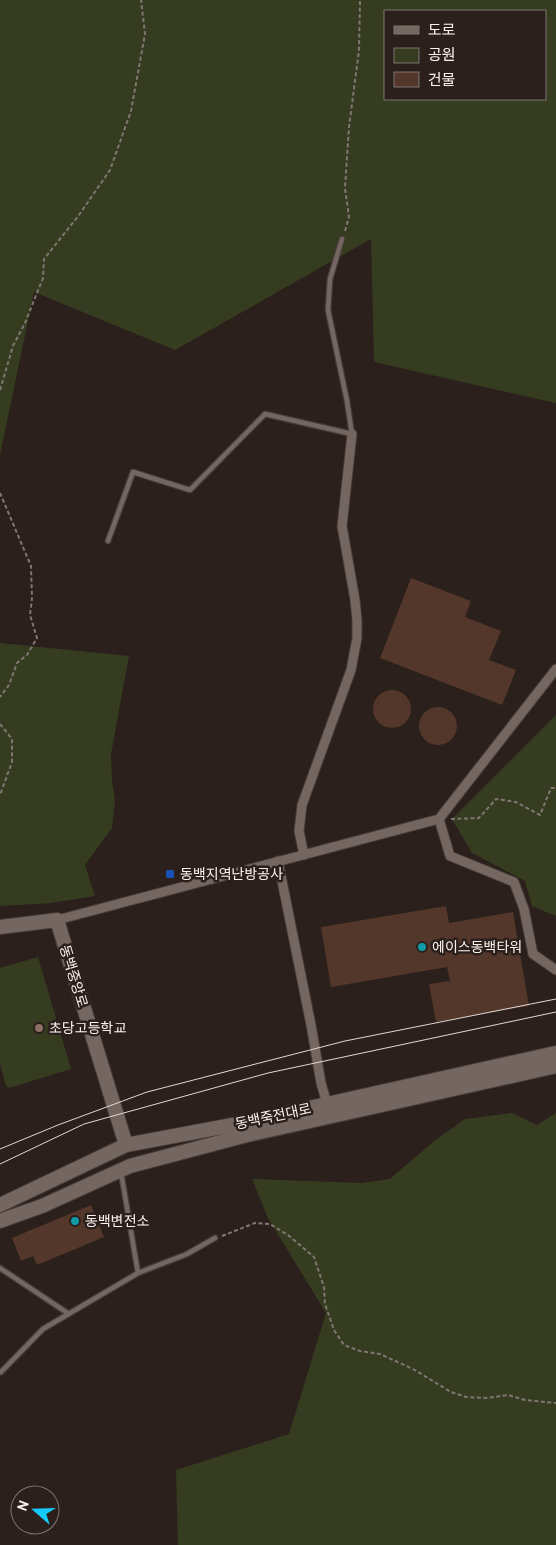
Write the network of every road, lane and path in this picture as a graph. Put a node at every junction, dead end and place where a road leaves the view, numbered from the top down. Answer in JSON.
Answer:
{"nodes":[{"id":1,"x":141,"y":0,"type":"edge"},
{"id":2,"x":360,"y":0,"type":"edge"},
{"id":3,"x":342,"y":239,"type":"joint"},
{"id":4,"x":0,"y":390,"type":"edge"},
{"id":5,"x":352,"y":434,"type":"junction"},
{"id":6,"x":0,"y":493,"type":"edge"},
{"id":7,"x":108,"y":541,"type":"dead end"},
{"id":8,"x":556,"y":669,"type":"edge"},
{"id":9,"x":0,"y":697,"type":"edge"},
{"id":10,"x":0,"y":724,"type":"edge"},
{"id":11,"x":556,"y":788,"type":"edge"},
{"id":12,"x":0,"y":795,"type":"edge"},
{"id":13,"x":439,"y":819,"type":"junction"},
{"id":14,"x":304,"y":855,"type":"junction"},
{"id":15,"x":278,"y":861,"type":"junction"},
{"id":16,"x":57,"y":920,"type":"junction"},
{"id":17,"x":0,"y":927,"type":"edge"},
{"id":18,"x":556,"y":970,"type":"edge"},
{"id":19,"x":556,"y":1052,"type":"edge"},
{"id":20,"x":556,"y":1066,"type":"edge"},
{"id":21,"x":327,"y":1104,"type":"junction"},
{"id":22,"x":126,"y":1145,"type":"junction"},
{"id":23,"x":121,"y":1170,"type":"junction"},
{"id":24,"x":32,"y":1188,"type":"junction"},
{"id":25,"x":0,"y":1199,"type":"edge"},
{"id":26,"x":0,"y":1205,"type":"edge"},
{"id":27,"x":42,"y":1206,"type":"junction"},
{"id":28,"x":0,"y":1221,"type":"edge"},
{"id":29,"x":0,"y":1230,"type":"edge"},
{"id":30,"x":215,"y":1238,"type":"joint"},
{"id":31,"x":0,"y":1268,"type":"edge"},
{"id":32,"x":138,"y":1273,"type":"junction"},
{"id":33,"x":69,"y":1314,"type":"junction"},
{"id":34,"x":1,"y":1372,"type":"edge"},
{"id":35,"x":556,"y":1403,"type":"edge"}],
"edges":[{"from":1,"to":4,"type":"path"},
{"from":2,"to":3,"type":"path"},
{"from":3,"to":5,"type":"lane"},
{"from":5,"to":7,"type":"lane"},
{"from":5,"to":14,"type":"street"},
{"from":6,"to":9,"type":"path"},
{"from":8,"to":13,"type":"street"},
{"from":10,"to":12,"type":"path"},
{"from":11,"to":13,"type":"path"},
{"from":13,"to":14,"type":"street"},
{"from":13,"to":18,"type":"street"},
{"from":14,"to":15,"type":"street"},
{"from":15,"to":16,"type":"street"},
{"from":15,"to":21,"type":"street"},
{"from":16,"to":17,"type":"main road"},
{"from":16,"to":22,"type":"main road","name":"동백중앙로"},
{"from":19,"to":21,"type":"main road","name":"동백죽전대로"},
{"from":20,"to":23,"type":"main road","name":"동백죽전대로"},
{"from":21,"to":22,"type":"main road","name":"동백죽전대로"},
{"from":22,"to":24,"type":"main road","name":"동백죽전대로"},
{"from":23,"to":27,"type":"main road","name":"동백죽전대로"},
{"from":23,"to":32,"type":"lane"},
{"from":24,"to":25,"type":"main road"},
{"from":24,"to":26,"type":"main road","name":"동백죽전대로"},
{"from":27,"to":28,"type":"main road","name":"동백죽전대로"},
{"from":27,"to":29,"type":"main road"},
{"from":30,"to":32,"type":"lane"},
{"from":30,"to":35,"type":"path"},
{"from":31,"to":33,"type":"lane"},
{"from":32,"to":33,"type":"lane"},
{"from":33,"to":34,"type":"lane"}]}
